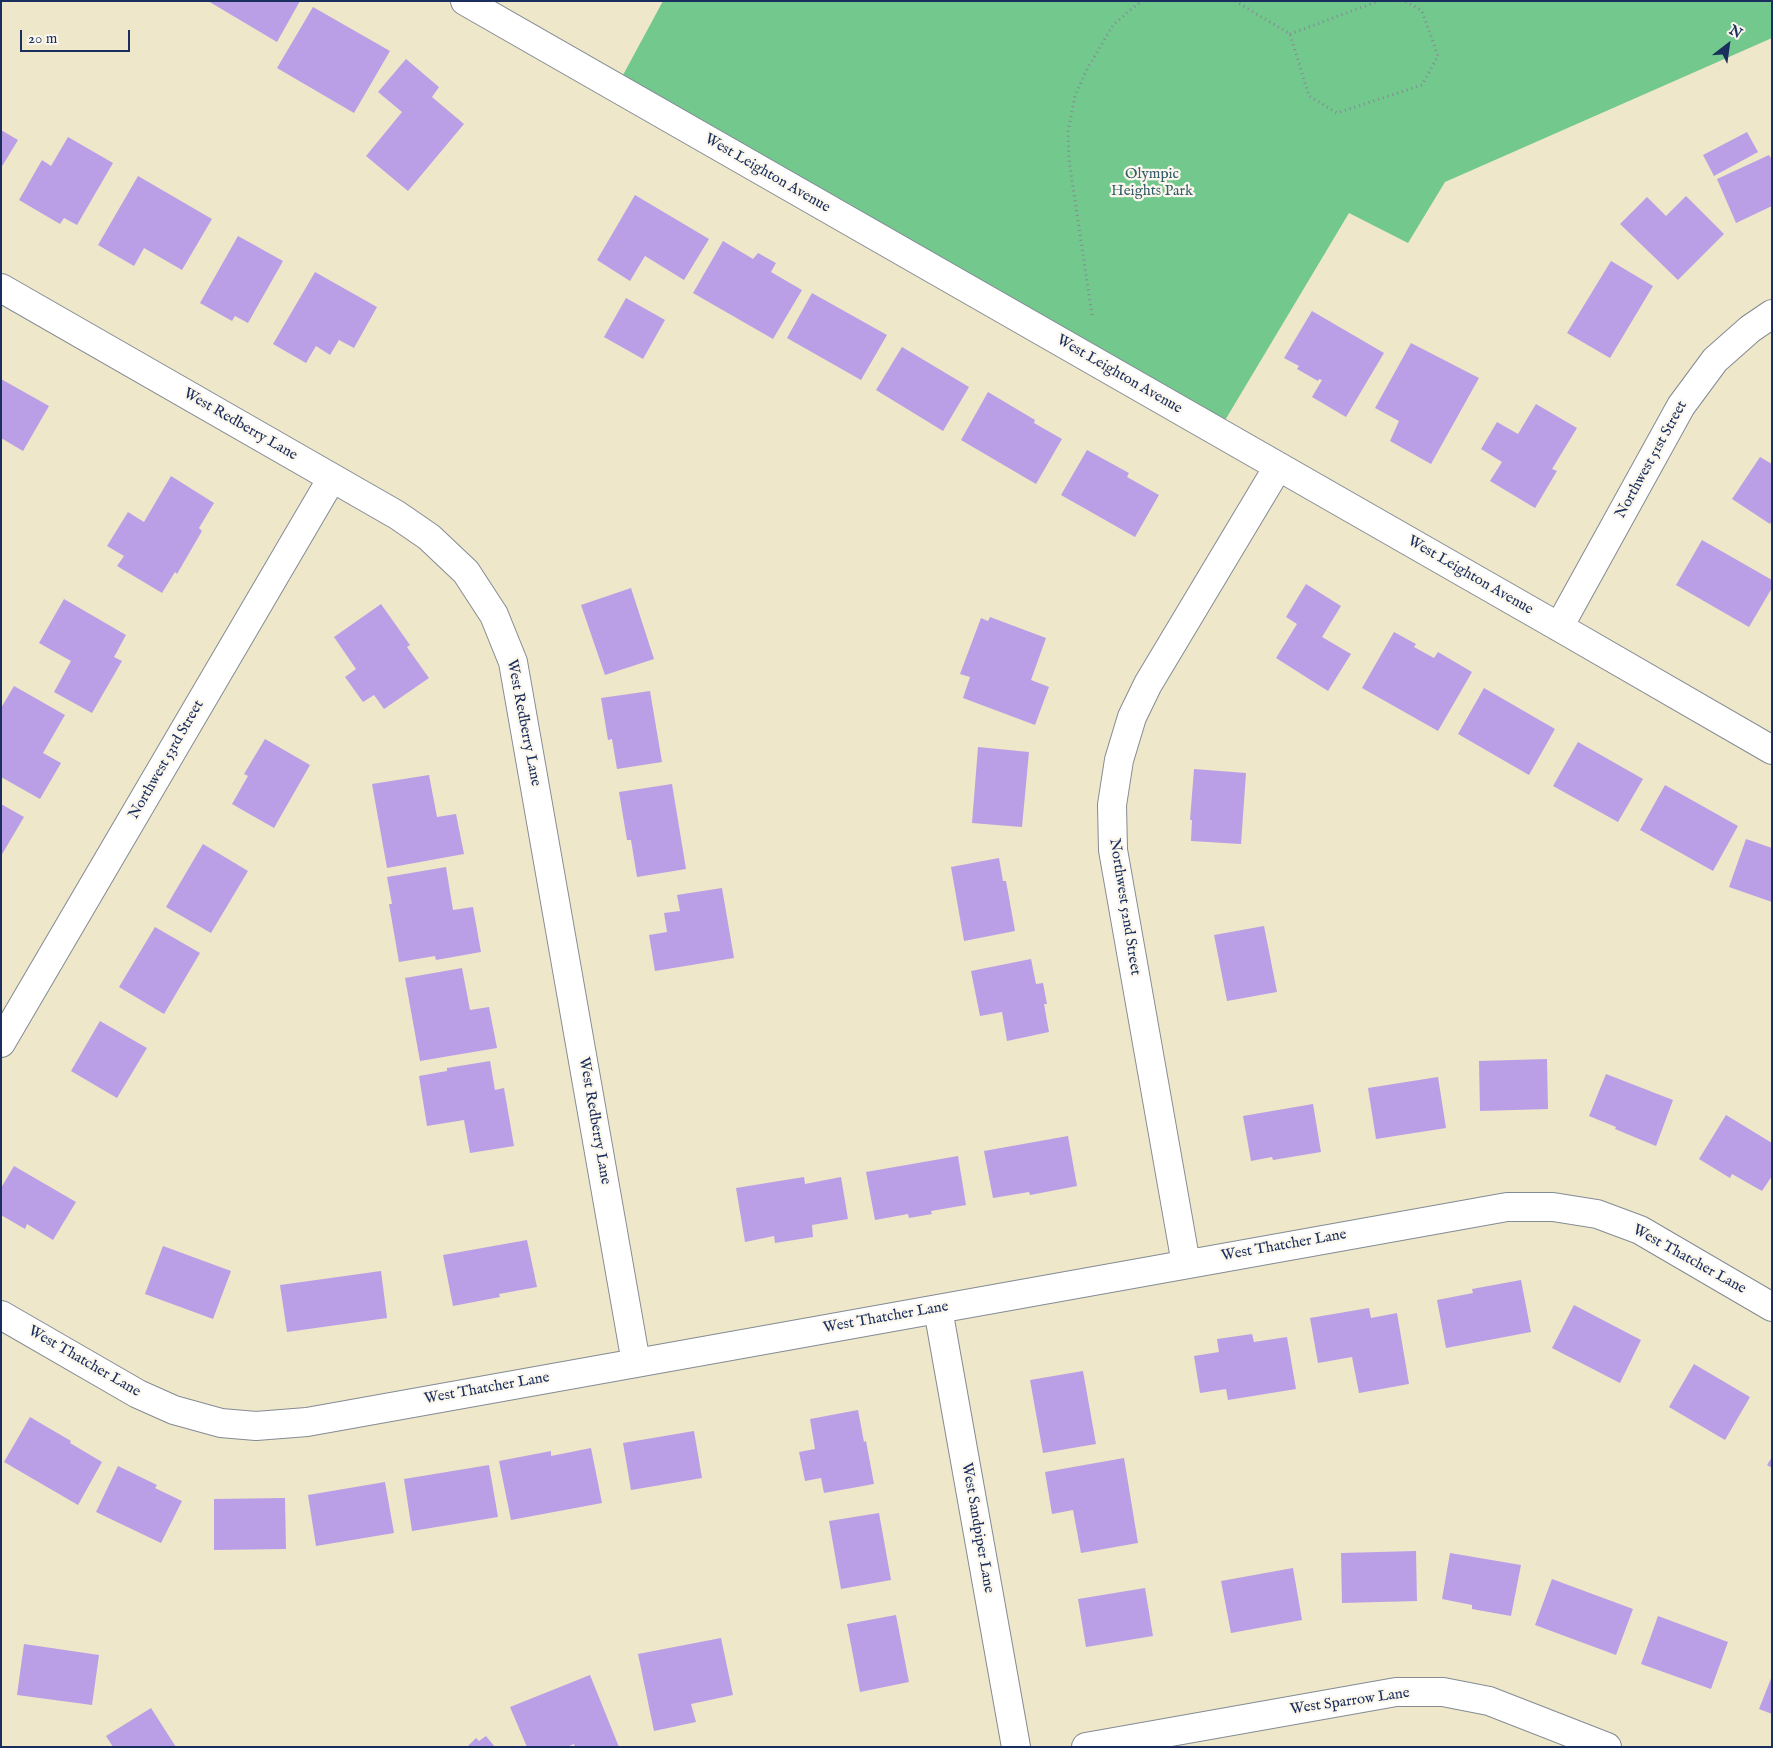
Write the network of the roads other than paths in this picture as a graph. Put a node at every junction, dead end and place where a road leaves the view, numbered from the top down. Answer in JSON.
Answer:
{"nodes":[{"id":1,"x":465,"y":1,"type":"edge"},
{"id":2,"x":1,"y":288,"type":"edge"},
{"id":3,"x":1772,"y":314,"type":"edge"},
{"id":4,"x":1278,"y":468,"type":"junction"},
{"id":5,"x":332,"y":478,"type":"junction"},
{"id":6,"x":1559,"y":627,"type":"junction"},
{"id":7,"x":1772,"y":750,"type":"edge"},
{"id":8,"x":1,"y":1043,"type":"edge"},
{"id":9,"x":1186,"y":1264,"type":"junction"},
{"id":10,"x":1772,"y":1308,"type":"edge"},
{"id":11,"x":938,"y":1309,"type":"junction"},
{"id":12,"x":1,"y":1315,"type":"edge"},
{"id":13,"x":636,"y":1362,"type":"junction"},
{"id":14,"x":1016,"y":1747,"type":"edge"},
{"id":15,"x":1086,"y":1747,"type":"edge"},
{"id":16,"x":1607,"y":1747,"type":"edge"}],
"edges":[{"from":1,"to":4,"type":"street","name":"West Leighton Avenue"},
{"from":2,"to":5,"type":"street","name":"West Redberry Lane"},
{"from":3,"to":6,"type":"street","name":"Northwest 51st Street"},
{"from":4,"to":6,"type":"street","name":"West Leighton Avenue"},
{"from":4,"to":9,"type":"street","name":"Northwest 52nd Street"},
{"from":5,"to":8,"type":"street","name":"Northwest 53rd Street"},
{"from":5,"to":13,"type":"street","name":"West Redberry Lane"},
{"from":6,"to":7,"type":"street","name":"West Leighton Avenue"},
{"from":9,"to":10,"type":"street","name":"West Thatcher Lane"},
{"from":9,"to":11,"type":"street","name":"West Thatcher Lane"},
{"from":11,"to":13,"type":"street","name":"West Thatcher Lane"},
{"from":11,"to":14,"type":"street","name":"West Sandpiper Lane"},
{"from":12,"to":13,"type":"street","name":"West Thatcher Lane"},
{"from":15,"to":16,"type":"street","name":"West Sparrow Lane"}]}
